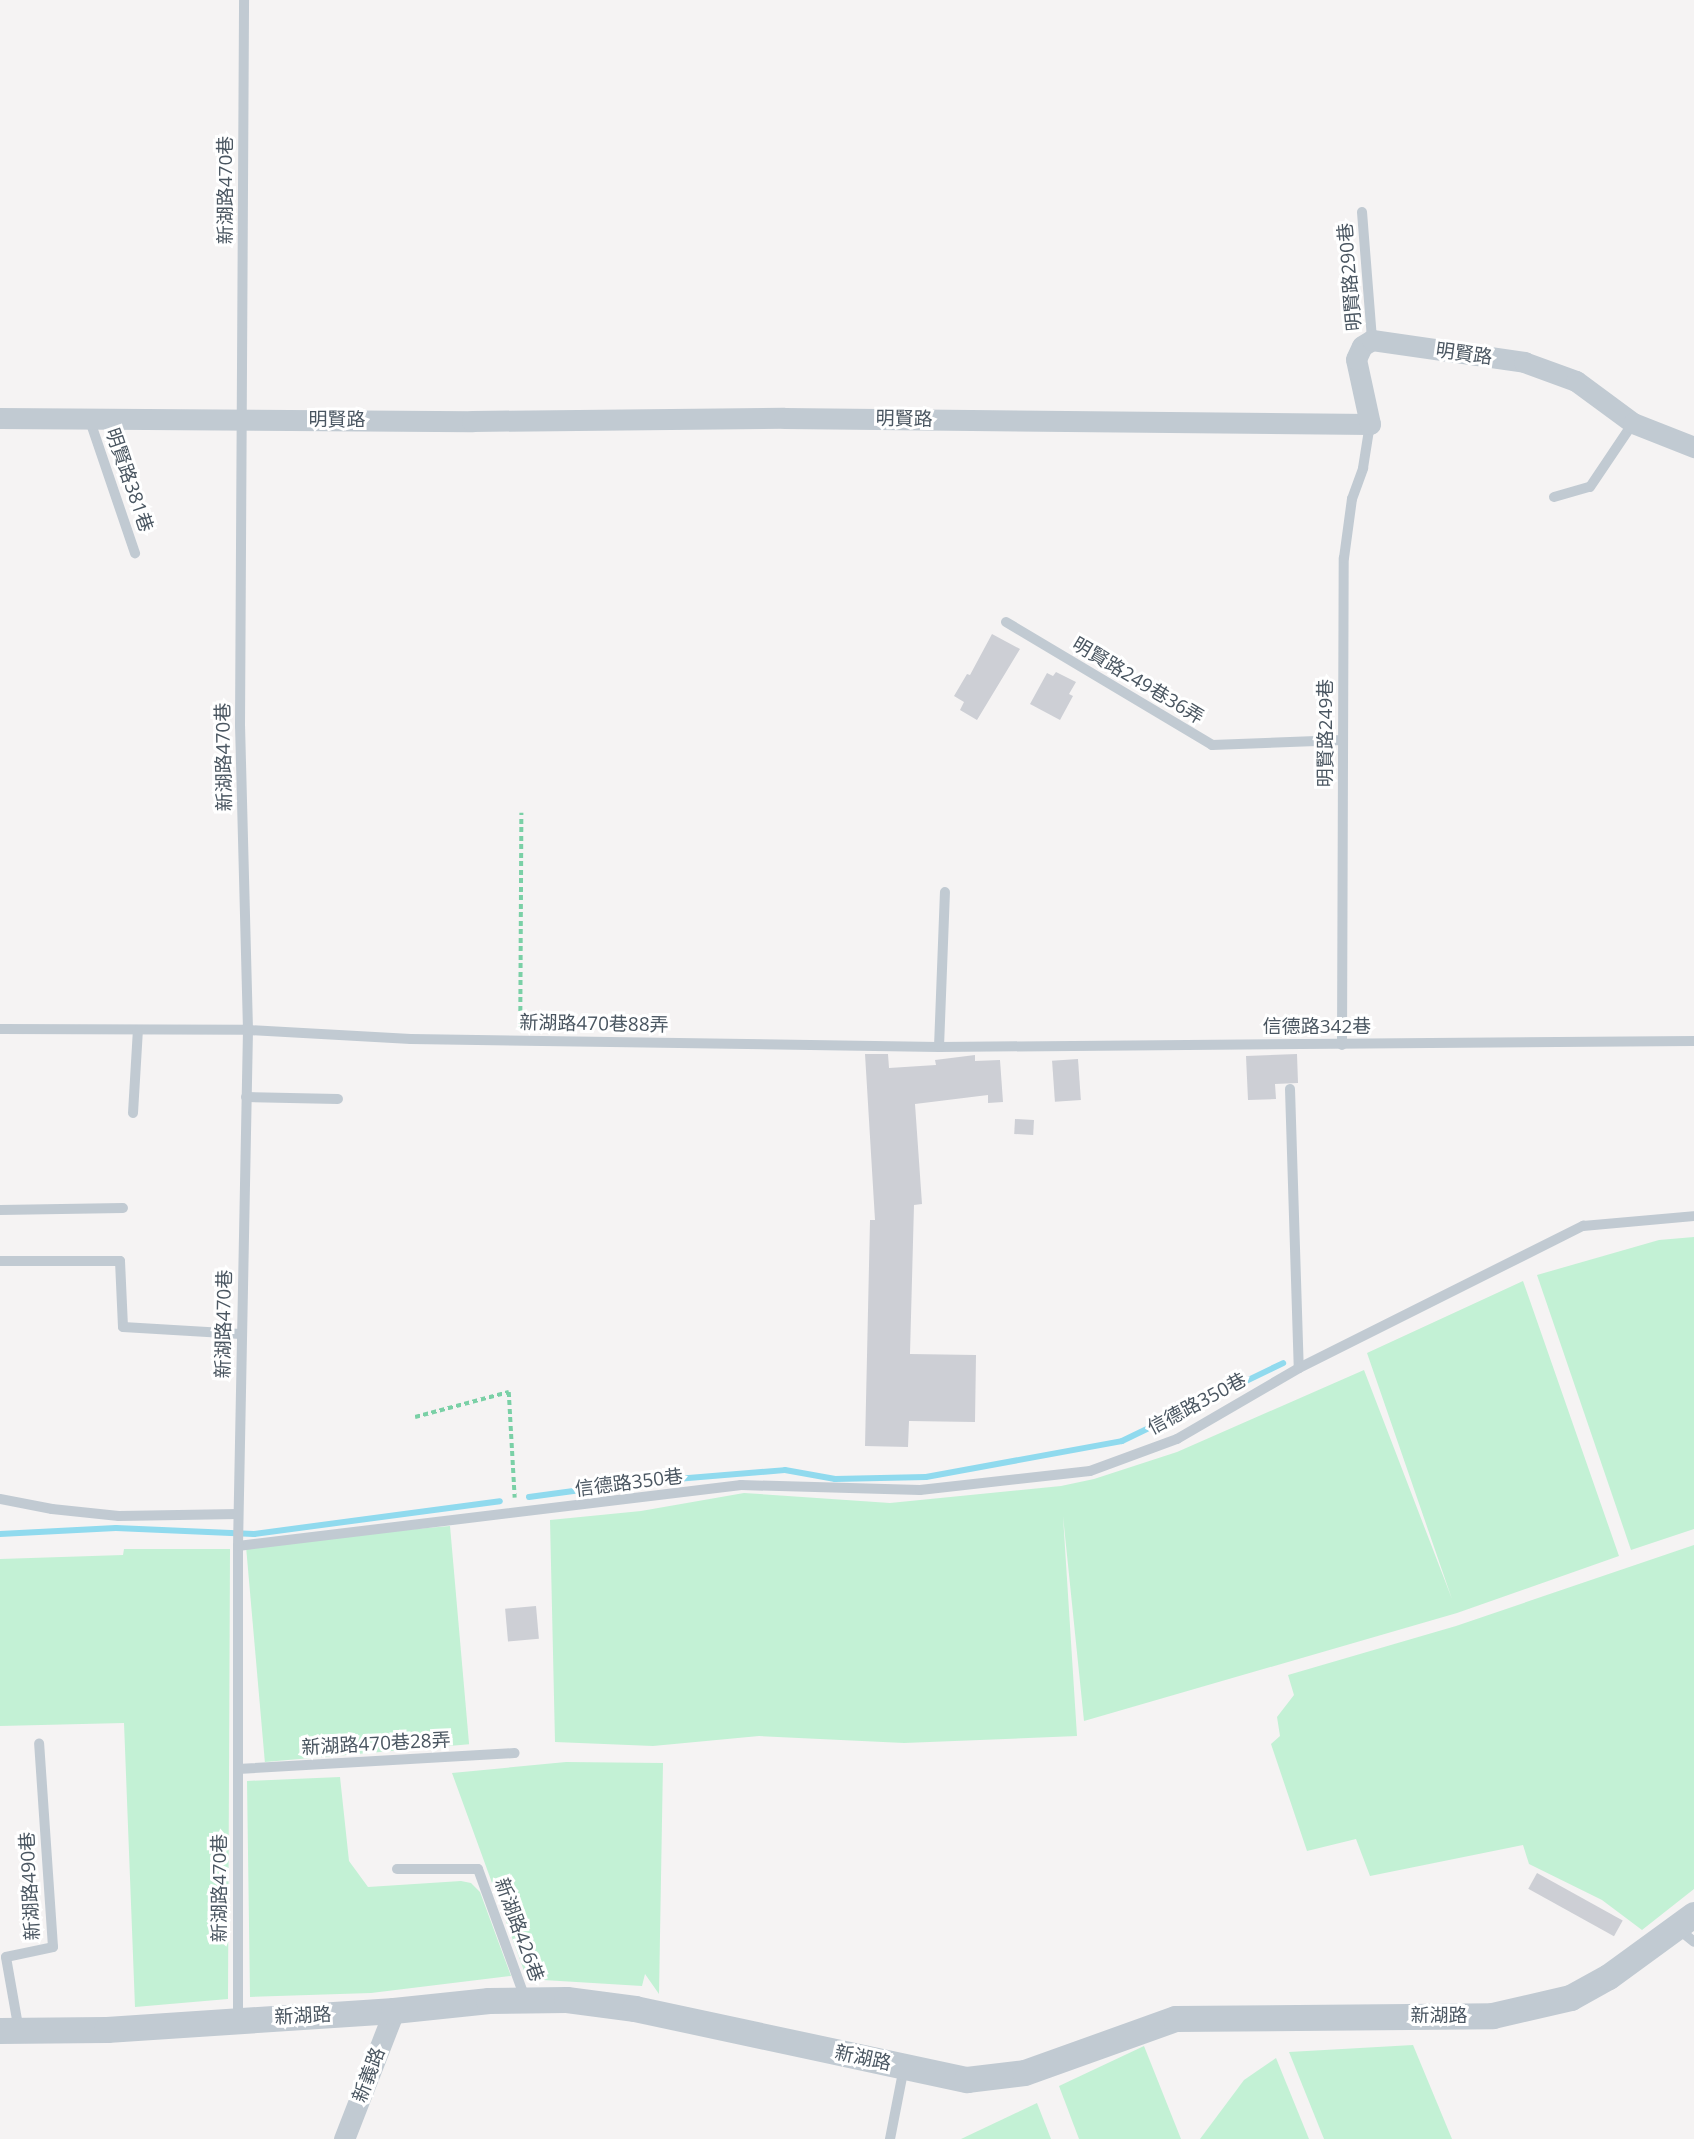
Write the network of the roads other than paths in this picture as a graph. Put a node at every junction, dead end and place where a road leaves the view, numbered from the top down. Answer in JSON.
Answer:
{"nodes":[{"id":1,"x":244,"y":0,"type":"edge"},
{"id":2,"x":1362,"y":212,"type":"dead end"},
{"id":3,"x":1372,"y":340,"type":"junction"},
{"id":4,"x":0,"y":418,"type":"edge"},
{"id":5,"x":89,"y":418,"type":"junction"},
{"id":6,"x":242,"y":419,"type":"junction"},
{"id":7,"x":1633,"y":423,"type":"junction"},
{"id":8,"x":1370,"y":424,"type":"junction"},
{"id":9,"x":1694,"y":447,"type":"edge"},
{"id":10,"x":1554,"y":496,"type":"dead end"},
{"id":11,"x":135,"y":553,"type":"dead end"},
{"id":12,"x":1006,"y":622,"type":"dead end"},
{"id":13,"x":1343,"y":740,"type":"junction"},
{"id":14,"x":945,"y":891,"type":"dead end"},
{"id":15,"x":0,"y":1029,"type":"edge"},
{"id":16,"x":138,"y":1030,"type":"junction"},
{"id":17,"x":248,"y":1030,"type":"junction"},
{"id":18,"x":1694,"y":1041,"type":"edge"},
{"id":19,"x":1342,"y":1045,"type":"junction"},
{"id":20,"x":939,"y":1047,"type":"junction"},
{"id":21,"x":1290,"y":1089,"type":"dead end"},
{"id":22,"x":246,"y":1097,"type":"junction"},
{"id":23,"x":338,"y":1099,"type":"dead end"},
{"id":24,"x":133,"y":1113,"type":"dead end"},
{"id":25,"x":123,"y":1208,"type":"dead end"},
{"id":26,"x":0,"y":1210,"type":"edge"},
{"id":27,"x":1694,"y":1216,"type":"edge"},
{"id":28,"x":0,"y":1261,"type":"edge"},
{"id":29,"x":241,"y":1334,"type":"junction"},
{"id":30,"x":1299,"y":1368,"type":"junction"},
{"id":31,"x":0,"y":1499,"type":"edge"},
{"id":32,"x":238,"y":1514,"type":"junction"},
{"id":33,"x":237,"y":1546,"type":"junction"},
{"id":34,"x":39,"y":1743,"type":"dead end"},
{"id":35,"x":515,"y":1753,"type":"dead end"},
{"id":36,"x":238,"y":1769,"type":"junction"},
{"id":37,"x":397,"y":1869,"type":"dead end"},
{"id":38,"x":1688,"y":1928,"type":"edge"},
{"id":39,"x":526,"y":2001,"type":"junction"},
{"id":40,"x":394,"y":2011,"type":"junction"},
{"id":41,"x":238,"y":2020,"type":"junction"},
{"id":42,"x":10,"y":2031,"type":"edge"},
{"id":43,"x":904,"y":2067,"type":"junction"},
{"id":44,"x":344,"y":2139,"type":"edge"},
{"id":45,"x":890,"y":2139,"type":"edge"}],
"edges":[{"from":1,"to":6,"type":"lane","name":"新湖路470巷"},
{"from":2,"to":3,"type":"lane","name":"明賢路290巷"},
{"from":3,"to":7,"type":"street","name":"明賢路"},
{"from":3,"to":8,"type":"street"},
{"from":4,"to":5,"type":"street","name":"明賢路"},
{"from":5,"to":6,"type":"street","name":"明賢路"},
{"from":5,"to":11,"type":"lane","name":"明賢路381巷"},
{"from":6,"to":8,"type":"street","name":"明賢路"},
{"from":6,"to":17,"type":"lane","name":"新湖路470巷"},
{"from":7,"to":9,"type":"street","name":"明賢路"},
{"from":7,"to":10,"type":"lane"},
{"from":8,"to":13,"type":"lane","name":"明賢路249巷"},
{"from":12,"to":13,"type":"lane","name":"明賢路249巷36弄"},
{"from":13,"to":19,"type":"lane","name":"明賢路249巷"},
{"from":14,"to":20,"type":"lane"},
{"from":15,"to":16,"type":"lane","name":"新湖路470巷88弄"},
{"from":16,"to":17,"type":"lane","name":"新湖路470巷88弄"},
{"from":16,"to":24,"type":"lane"},
{"from":17,"to":20,"type":"lane","name":"新湖路470巷88弄"},
{"from":17,"to":22,"type":"lane","name":"新湖路470巷"},
{"from":18,"to":19,"type":"lane","name":"信德路342巷"},
{"from":19,"to":20,"type":"lane","name":"信德路342巷"},
{"from":21,"to":30,"type":"lane"},
{"from":22,"to":23,"type":"lane"},
{"from":22,"to":29,"type":"lane","name":"新湖路470巷"},
{"from":25,"to":26,"type":"lane"},
{"from":27,"to":30,"type":"lane","name":"信德路350巷"},
{"from":28,"to":29,"type":"lane"},
{"from":29,"to":32,"type":"lane","name":"新湖路470巷"},
{"from":30,"to":33,"type":"lane","name":"信德路350巷"},
{"from":31,"to":32,"type":"lane"},
{"from":32,"to":33,"type":"lane","name":"新湖路470巷"},
{"from":33,"to":36,"type":"lane","name":"新湖路470巷"},
{"from":34,"to":42,"type":"lane","name":"新湖路490巷"},
{"from":35,"to":36,"type":"lane","name":"新湖路470巷28弄"},
{"from":36,"to":41,"type":"lane","name":"新湖路470巷"},
{"from":37,"to":39,"type":"lane","name":"新湖路426巷"},
{"from":38,"to":43,"type":"street","name":"新湖路"},
{"from":39,"to":40,"type":"street","name":"新湖路"},
{"from":39,"to":43,"type":"street","name":"新湖路"},
{"from":40,"to":41,"type":"street","name":"新湖路"},
{"from":40,"to":44,"type":"street","name":"新義路"},
{"from":41,"to":42,"type":"street","name":"新湖路"},
{"from":43,"to":45,"type":"lane"}]}
